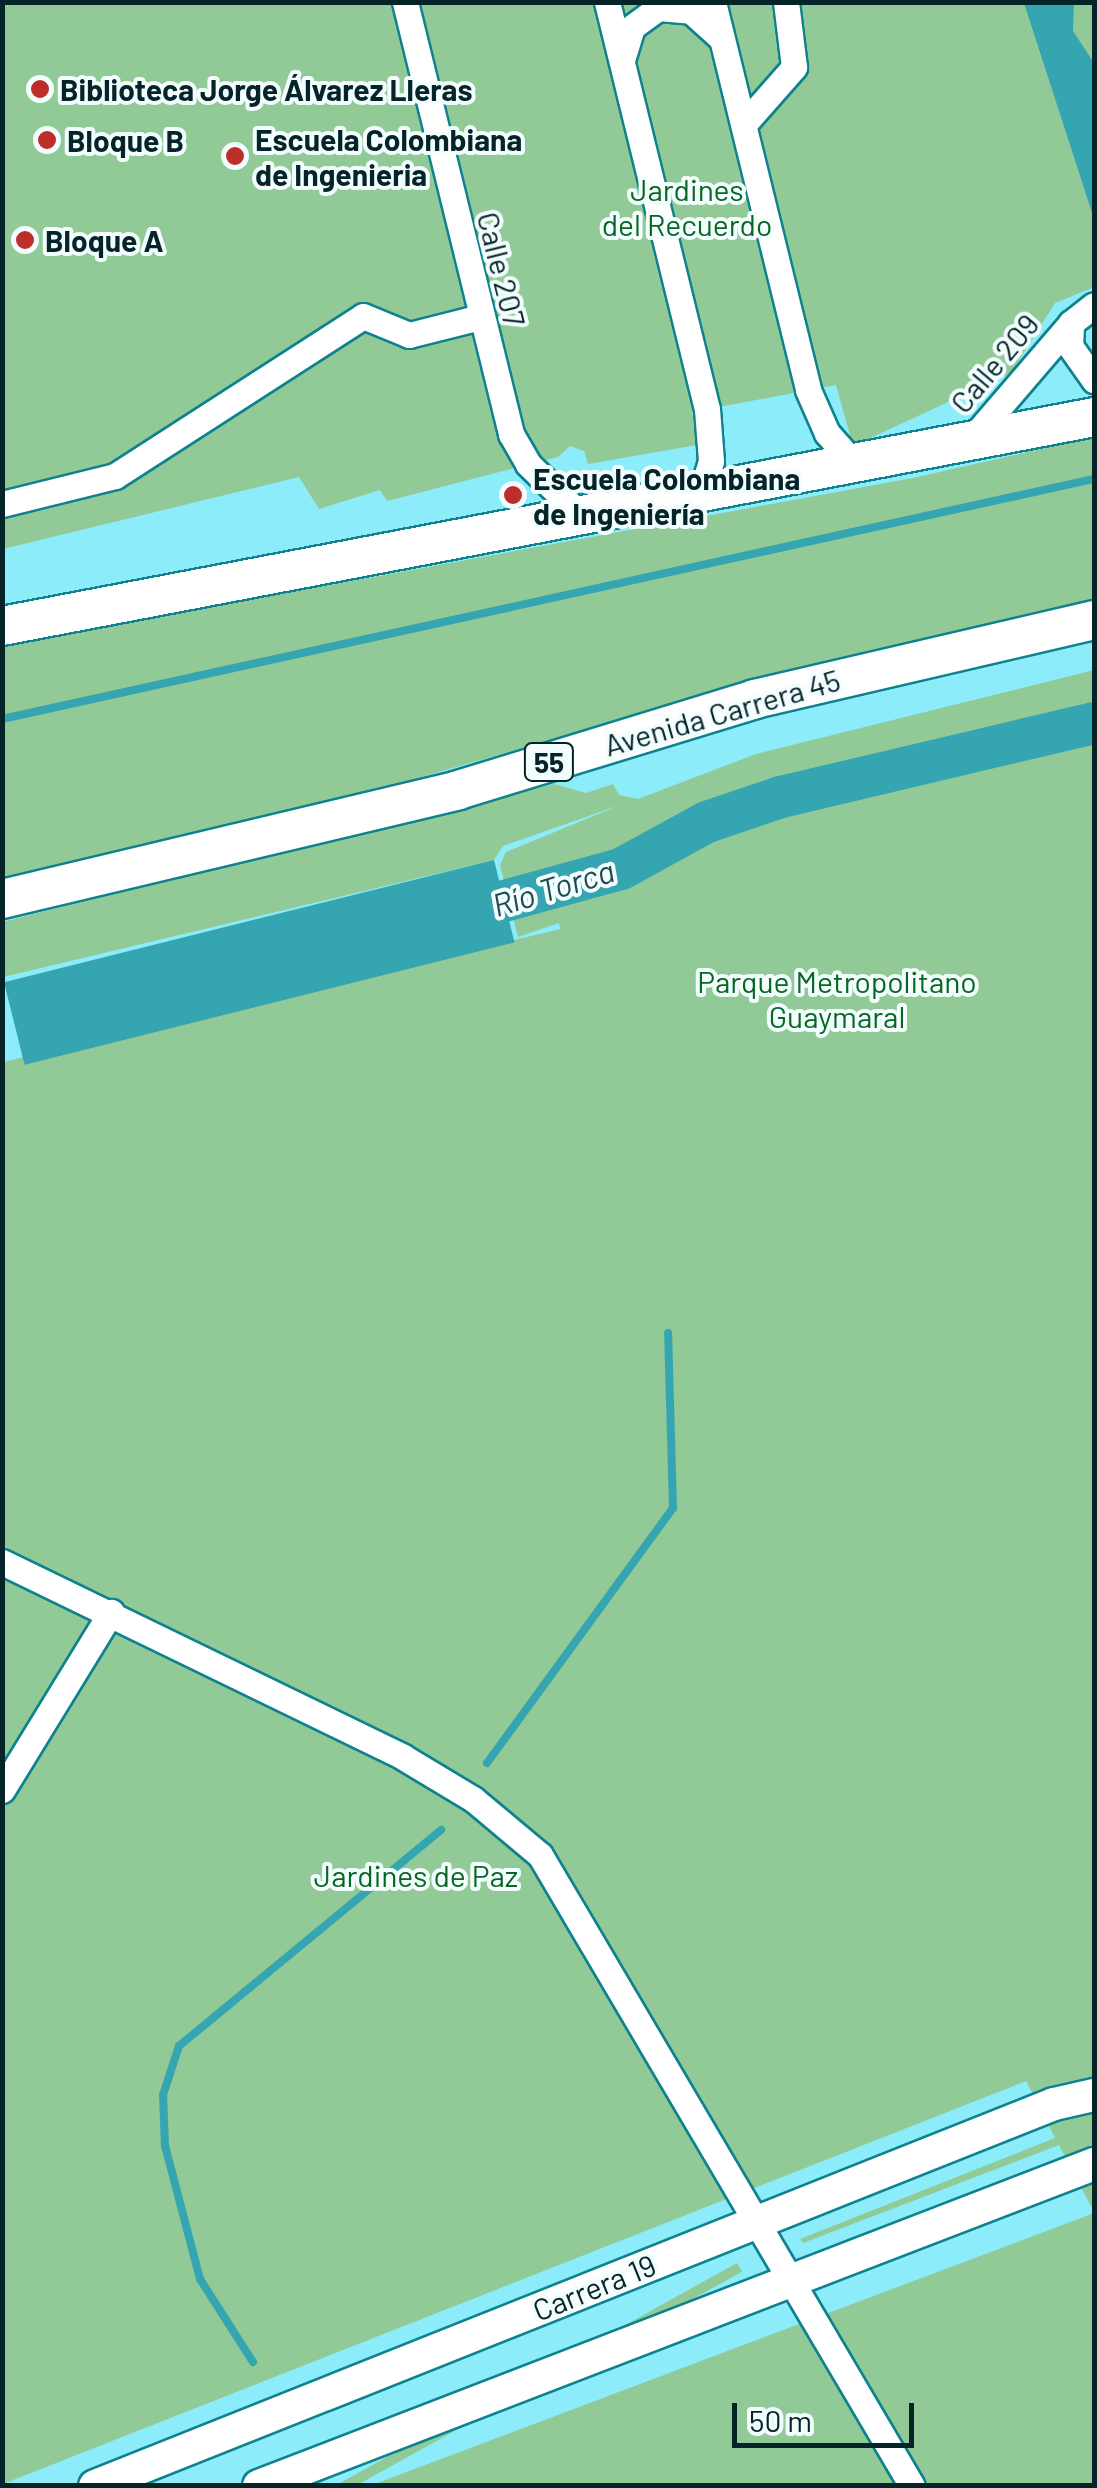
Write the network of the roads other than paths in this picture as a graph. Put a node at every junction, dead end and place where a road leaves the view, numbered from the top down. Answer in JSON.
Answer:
{"nodes":[{"id":1,"x":404,"y":2,"type":"edge"},
{"id":2,"x":606,"y":2,"type":"edge"},
{"id":3,"x":713,"y":2,"type":"edge"},
{"id":4,"x":786,"y":2,"type":"edge"},
{"id":5,"x":722,"y":40,"type":"junction"},
{"id":6,"x":622,"y":66,"type":"junction"},
{"id":7,"x":744,"y":124,"type":"junction"},
{"id":8,"x":1094,"y":306,"type":"edge"},
{"id":9,"x":480,"y":317,"type":"junction"},
{"id":10,"x":1071,"y":323,"type":"junction"},
{"id":11,"x":1094,"y":380,"type":"edge"},
{"id":12,"x":1094,"y":417,"type":"edge"},
{"id":13,"x":967,"y":445,"type":"junction"},
{"id":14,"x":858,"y":467,"type":"junction"},
{"id":15,"x":700,"y":496,"type":"junction"},
{"id":16,"x":2,"y":504,"type":"edge"},
{"id":17,"x":584,"y":518,"type":"junction"},
{"id":18,"x":1094,"y":620,"type":"edge"},
{"id":19,"x":2,"y":626,"type":"edge"},
{"id":20,"x":2,"y":899,"type":"edge"},
{"id":21,"x":2,"y":1562,"type":"edge"},
{"id":22,"x":111,"y":1612,"type":"junction"},
{"id":23,"x":2,"y":1790,"type":"edge"},
{"id":24,"x":1094,"y":2095,"type":"edge"},
{"id":25,"x":1094,"y":2164,"type":"edge"},
{"id":26,"x":759,"y":2222,"type":"junction"},
{"id":27,"x":792,"y":2280,"type":"junction"},
{"id":28,"x":95,"y":2486,"type":"edge"},
{"id":29,"x":259,"y":2486,"type":"edge"},
{"id":30,"x":912,"y":2486,"type":"edge"}],
"edges":[{"from":1,"to":9,"type":"street","name":"Calle 207"},
{"from":2,"to":6,"type":"street"},
{"from":3,"to":5,"type":"street"},
{"from":4,"to":7,"type":"street"},
{"from":5,"to":6,"type":"street"},
{"from":5,"to":7,"type":"street"},
{"from":6,"to":15,"type":"street"},
{"from":7,"to":14,"type":"street"},
{"from":8,"to":10,"type":"street","name":"Calle 209"},
{"from":9,"to":16,"type":"street"},
{"from":9,"to":17,"type":"street","name":"Calle 207"},
{"from":10,"to":11,"type":"street","name":"Calle 209"},
{"from":10,"to":13,"type":"street","name":"Calle 209"},
{"from":12,"to":13,"type":"highway"},
{"from":13,"to":14,"type":"highway"},
{"from":14,"to":15,"type":"highway"},
{"from":15,"to":17,"type":"highway"},
{"from":17,"to":19,"type":"highway"},
{"from":18,"to":20,"type":"highway","name":"Avenida Carrera 45","number":"55"},
{"from":21,"to":22,"type":"street"},
{"from":22,"to":23,"type":"street"},
{"from":22,"to":26,"type":"street"},
{"from":24,"to":26,"type":"main road","name":"Carrera 19"},
{"from":25,"to":27,"type":"main road"},
{"from":26,"to":27,"type":"street"},
{"from":26,"to":28,"type":"main road","name":"Carrera 19"},
{"from":27,"to":29,"type":"main road"},
{"from":27,"to":30,"type":"street"}]}
